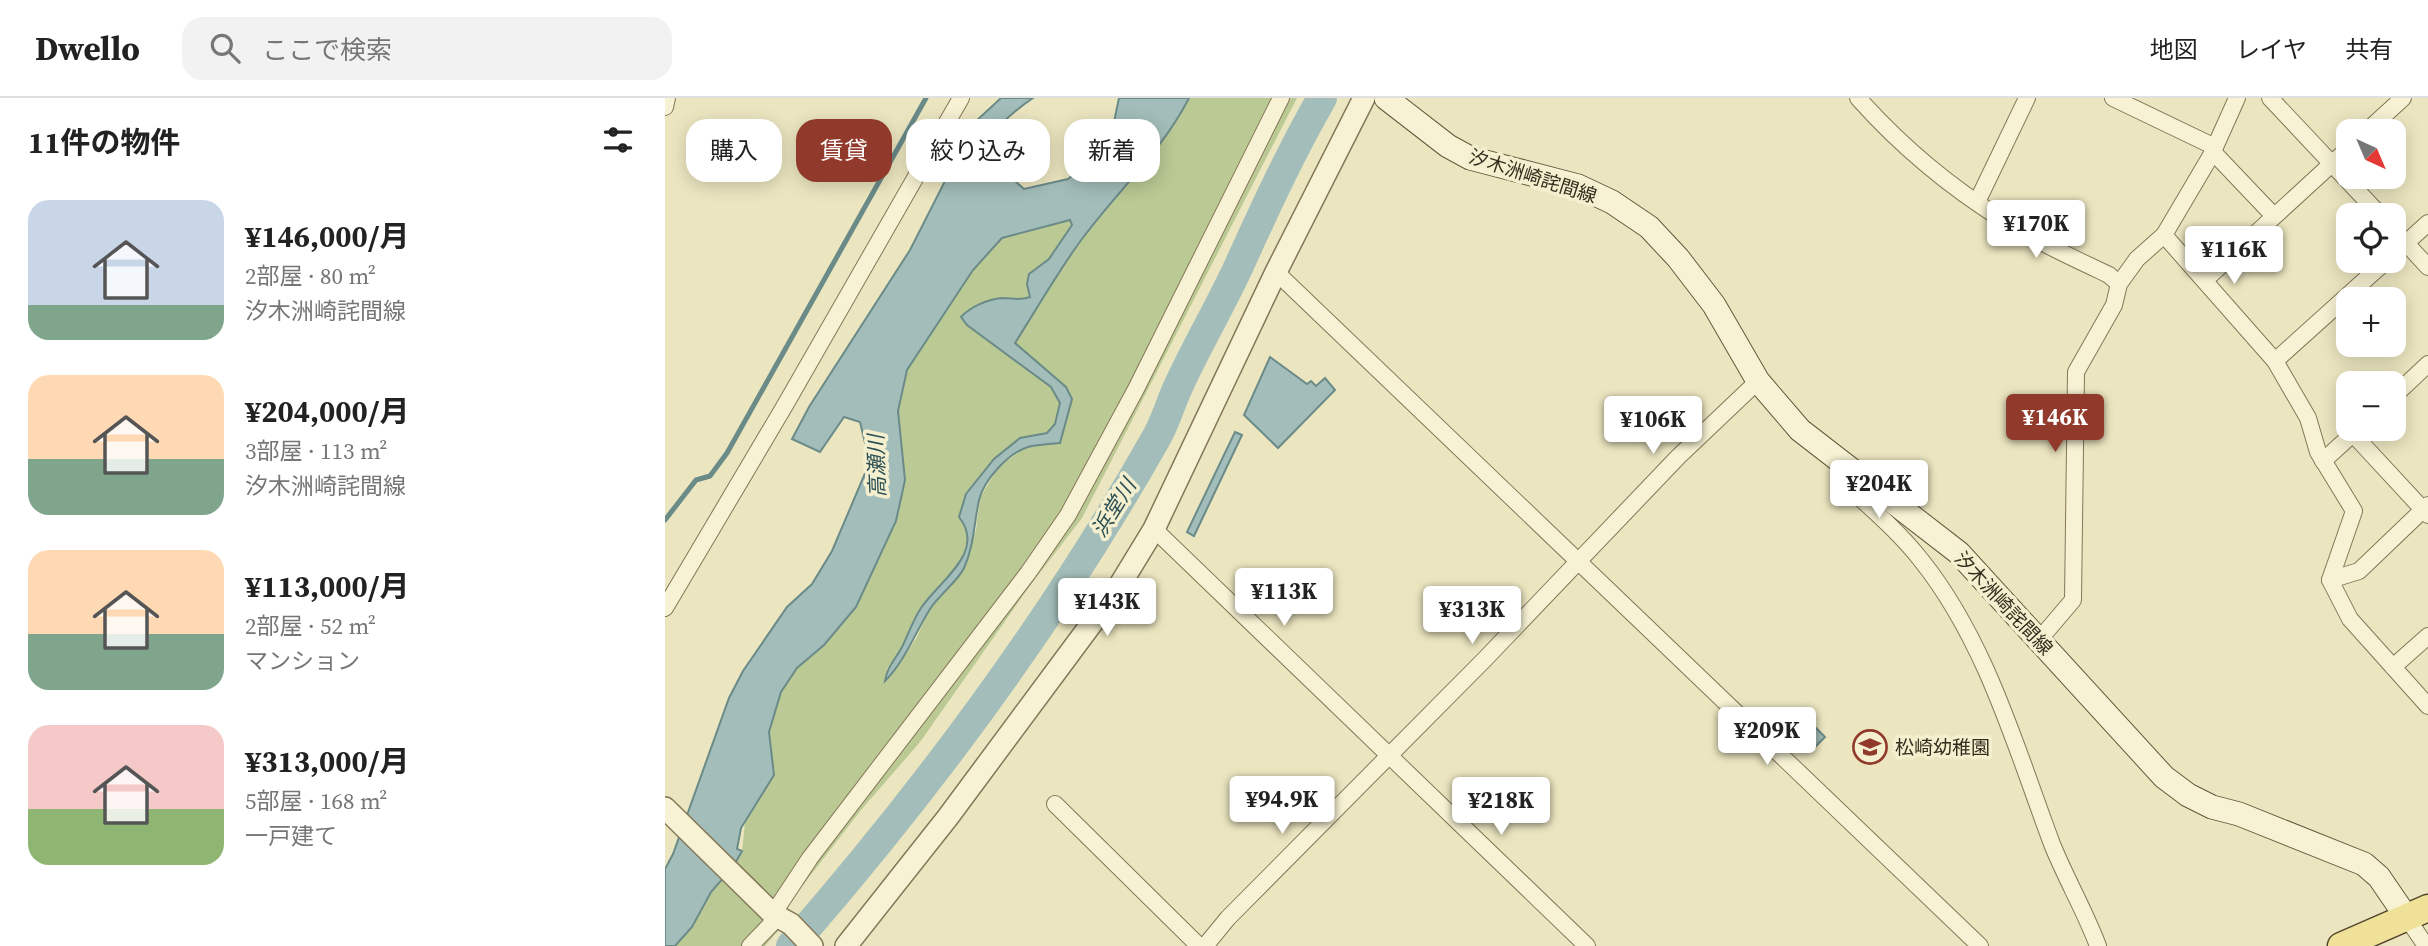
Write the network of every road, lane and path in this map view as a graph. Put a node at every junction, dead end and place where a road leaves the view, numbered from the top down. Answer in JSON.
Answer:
{"nodes":[{"id":1,"x":667,"y":98,"type":"edge"},
{"id":2,"x":961,"y":98,"type":"edge"},
{"id":3,"x":1281,"y":98,"type":"edge"},
{"id":4,"x":1364,"y":98,"type":"edge"},
{"id":5,"x":1386,"y":98,"type":"edge"},
{"id":6,"x":1858,"y":98,"type":"edge"},
{"id":7,"x":2027,"y":98,"type":"edge"},
{"id":8,"x":2113,"y":98,"type":"edge"},
{"id":9,"x":2237,"y":98,"type":"edge"},
{"id":10,"x":2270,"y":98,"type":"edge"},
{"id":11,"x":2403,"y":98,"type":"edge"},
{"id":12,"x":665,"y":107,"type":"edge"},
{"id":13,"x":2380,"y":119,"type":"edge"},
{"id":14,"x":2214,"y":149,"type":"junction"},
{"id":15,"x":2336,"y":160,"type":"edge"},
{"id":16,"x":2331,"y":164,"type":"junction"},
{"id":17,"x":1977,"y":202,"type":"junction"},
{"id":18,"x":2368,"y":203,"type":"edge"},
{"id":19,"x":2273,"y":215,"type":"junction"},
{"id":20,"x":2428,"y":223,"type":"edge"},
{"id":21,"x":2164,"y":235,"type":"junction"},
{"id":22,"x":2406,"y":243,"type":"edge"},
{"id":23,"x":2406,"y":252,"type":"edge"},
{"id":24,"x":2428,"y":267,"type":"edge"},
{"id":25,"x":1276,"y":272,"type":"junction"},
{"id":26,"x":2373,"y":273,"type":"edge"},
{"id":27,"x":2205,"y":280,"type":"junction"},
{"id":28,"x":2119,"y":284,"type":"junction"},
{"id":29,"x":2274,"y":361,"type":"junction"},
{"id":30,"x":2428,"y":365,"type":"edge"},
{"id":31,"x":1758,"y":381,"type":"junction"},
{"id":32,"x":2406,"y":385,"type":"edge"},
{"id":33,"x":2345,"y":441,"type":"edge"},
{"id":34,"x":2365,"y":441,"type":"edge"},
{"id":35,"x":2323,"y":461,"type":"junction"},
{"id":36,"x":1845,"y":466,"type":"junction"},
{"id":37,"x":2426,"y":510,"type":"edge"},
{"id":38,"x":1154,"y":529,"type":"junction"},
{"id":39,"x":1580,"y":562,"type":"junction"},
{"id":40,"x":2330,"y":580,"type":"junction"},
{"id":41,"x":665,"y":608,"type":"edge"},
{"id":42,"x":2428,"y":636,"type":"edge"},
{"id":43,"x":2039,"y":640,"type":"junction"},
{"id":44,"x":2393,"y":667,"type":"junction"},
{"id":45,"x":2428,"y":706,"type":"edge"},
{"id":46,"x":1389,"y":753,"type":"junction"},
{"id":47,"x":1055,"y":804,"type":"dead end"},
{"id":48,"x":665,"y":808,"type":"edge"},
{"id":49,"x":2417,"y":913,"type":"edge"},
{"id":50,"x":776,"y":915,"type":"junction"},
{"id":51,"x":750,"y":946,"type":"edge"},
{"id":52,"x":812,"y":946,"type":"edge"},
{"id":53,"x":846,"y":946,"type":"edge"},
{"id":54,"x":1199,"y":946,"type":"edge"},
{"id":55,"x":1206,"y":946,"type":"edge"},
{"id":56,"x":1587,"y":946,"type":"edge"},
{"id":57,"x":1980,"y":946,"type":"edge"},
{"id":58,"x":2098,"y":946,"type":"edge"},
{"id":59,"x":2340,"y":946,"type":"edge"},
{"id":60,"x":2426,"y":946,"type":"edge"}],
"edges":[{"from":1,"to":12,"type":"street"},
{"from":2,"to":41,"type":"street"},
{"from":3,"to":50,"type":"street"},
{"from":4,"to":25,"type":"street"},
{"from":5,"to":31,"type":"main road","name":"汐木洲崎詫間線"},
{"from":6,"to":17,"type":"street"},
{"from":7,"to":17,"type":"street"},
{"from":8,"to":14,"type":"street"},
{"from":9,"to":14,"type":"street"},
{"from":10,"to":16,"type":"street"},
{"from":11,"to":13,"type":"street"},
{"from":14,"to":19,"type":"street"},
{"from":14,"to":21,"type":"street"},
{"from":15,"to":16,"type":"street"},
{"from":16,"to":18,"type":"street"},
{"from":16,"to":19,"type":"street"},
{"from":17,"to":28,"type":"street"},
{"from":19,"to":27,"type":"street"},
{"from":20,"to":22,"type":"street"},
{"from":21,"to":27,"type":"street"},
{"from":21,"to":28,"type":"street"},
{"from":23,"to":24,"type":"street"},
{"from":25,"to":38,"type":"street"},
{"from":25,"to":39,"type":"street"},
{"from":26,"to":29,"type":"street"},
{"from":27,"to":29,"type":"street"},
{"from":28,"to":43,"type":"street"},
{"from":29,"to":35,"type":"street"},
{"from":30,"to":32,"type":"street"},
{"from":31,"to":36,"type":"main road","name":"汐木洲崎詫間線"},
{"from":31,"to":39,"type":"street"},
{"from":33,"to":35,"type":"street"},
{"from":34,"to":37,"type":"street"},
{"from":35,"to":40,"type":"street"},
{"from":36,"to":43,"type":"main road","name":"汐木洲崎詫間線"},
{"from":36,"to":58,"type":"street"},
{"from":37,"to":40,"type":"street"},
{"from":38,"to":46,"type":"street"},
{"from":38,"to":53,"type":"street"},
{"from":39,"to":46,"type":"street"},
{"from":39,"to":57,"type":"street"},
{"from":40,"to":44,"type":"street"},
{"from":42,"to":44,"type":"street"},
{"from":43,"to":49,"type":"main road","name":"汐木洲崎詫間線"},
{"from":44,"to":45,"type":"street"},
{"from":46,"to":55,"type":"street"},
{"from":46,"to":56,"type":"street"},
{"from":47,"to":54,"type":"street"},
{"from":48,"to":50,"type":"street"},
{"from":49,"to":59,"type":"main road"},
{"from":49,"to":60,"type":"street"},
{"from":50,"to":51,"type":"street"},
{"from":50,"to":52,"type":"street"}]}
